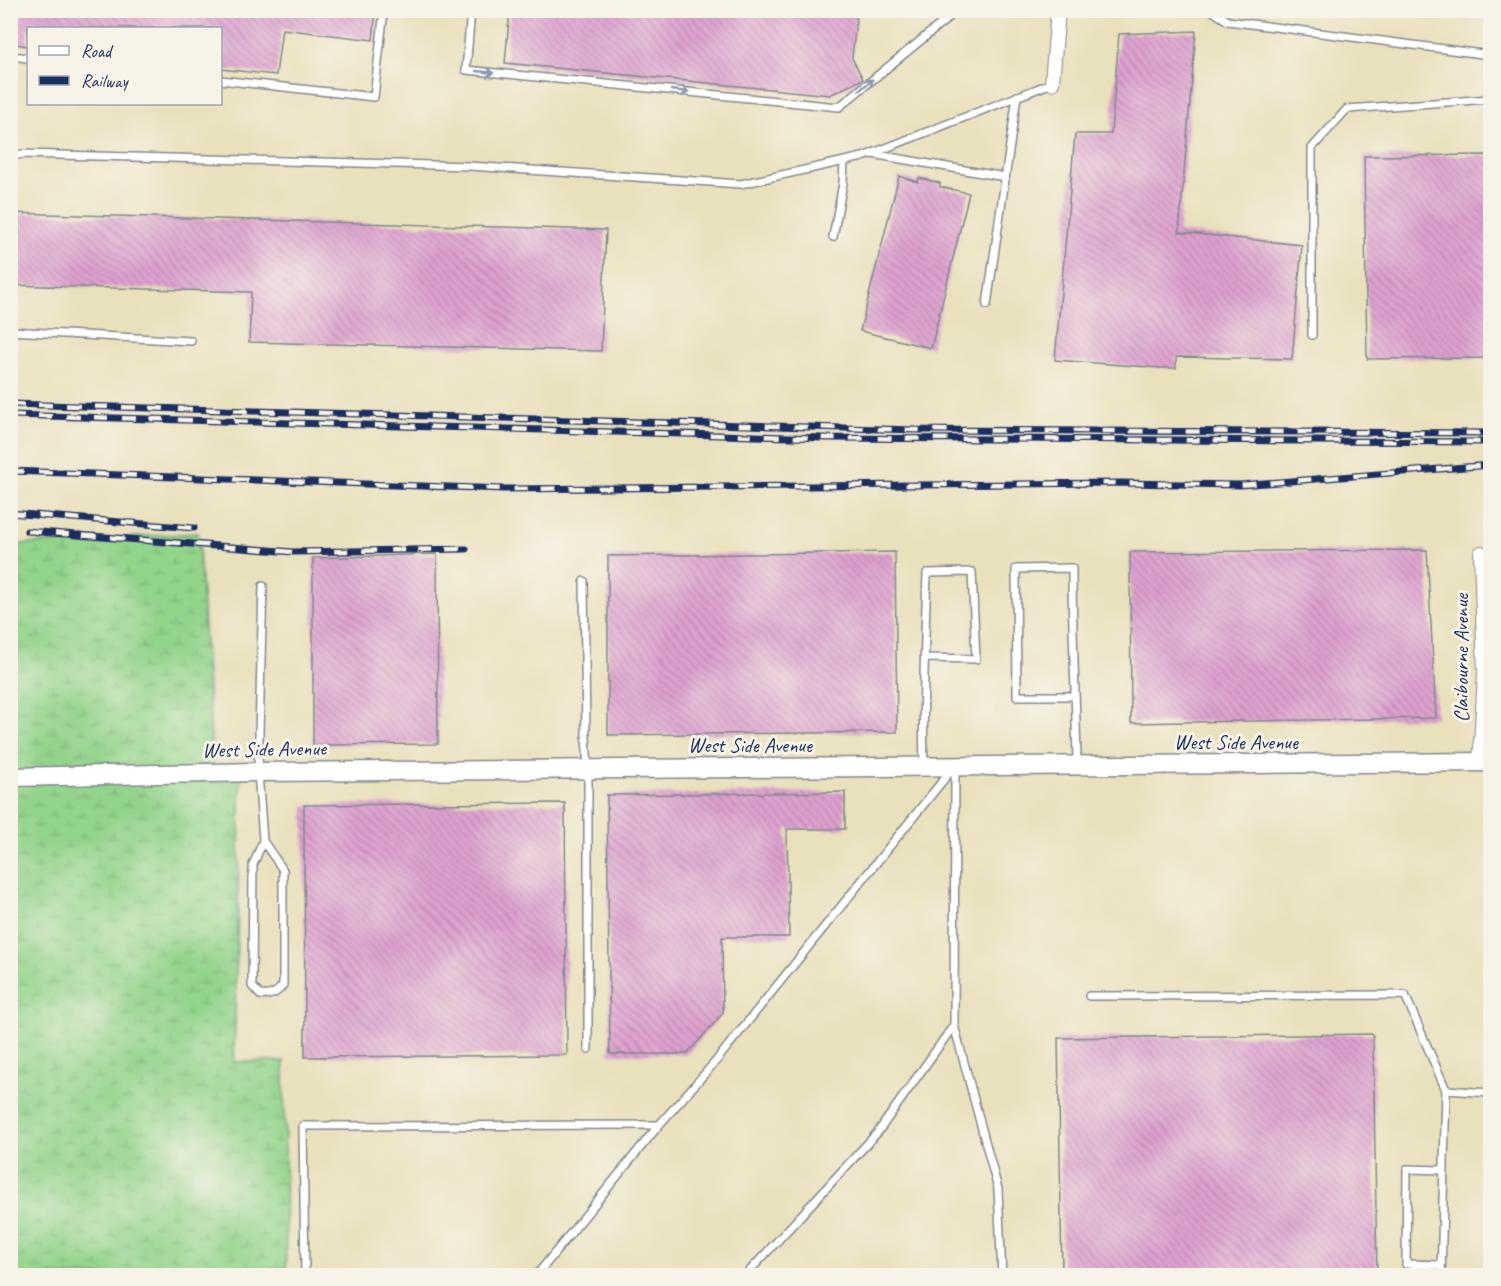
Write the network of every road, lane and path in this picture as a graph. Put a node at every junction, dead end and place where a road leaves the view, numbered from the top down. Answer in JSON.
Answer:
{"nodes":[{"id":1,"x":384,"y":10,"type":"edge"},
{"id":2,"x":471,"y":10,"type":"edge"},
{"id":3,"x":958,"y":10,"type":"edge"},
{"id":4,"x":1058,"y":10,"type":"edge"},
{"id":5,"x":1211,"y":10,"type":"edge"},
{"id":6,"x":1491,"y":55,"type":"edge"},
{"id":7,"x":10,"y":56,"type":"edge"},
{"id":8,"x":27,"y":58,"type":"edge"},
{"id":9,"x":222,"y":80,"type":"edge"},
{"id":10,"x":1052,"y":83,"type":"joint"},
{"id":11,"x":1017,"y":96,"type":"junction"},
{"id":12,"x":1491,"y":99,"type":"edge"},
{"id":13,"x":872,"y":153,"type":"junction"},
{"id":14,"x":10,"y":157,"type":"edge"},
{"id":15,"x":844,"y":161,"type":"junction"},
{"id":16,"x":1005,"y":177,"type":"junction"},
{"id":17,"x":834,"y":237,"type":"dead end"},
{"id":18,"x":987,"y":305,"type":"dead end"},
{"id":19,"x":10,"y":331,"type":"edge"},
{"id":20,"x":1312,"y":335,"type":"dead end"},
{"id":21,"x":191,"y":341,"type":"dead end"},
{"id":22,"x":1481,"y":553,"type":"dead end"},
{"id":23,"x":584,"y":581,"type":"dead end"},
{"id":24,"x":263,"y":586,"type":"dead end"},
{"id":25,"x":925,"y":658,"type":"junction"},
{"id":26,"x":1075,"y":696,"type":"junction"},
{"id":27,"x":1486,"y":721,"type":"edge"},
{"id":28,"x":1485,"y":762,"type":"edge"},
{"id":29,"x":924,"y":766,"type":"junction"},
{"id":30,"x":955,"y":766,"type":"junction"},
{"id":31,"x":1077,"y":766,"type":"junction"},
{"id":32,"x":588,"y":769,"type":"junction"},
{"id":33,"x":258,"y":772,"type":"junction"},
{"id":34,"x":10,"y":777,"type":"edge"},
{"id":35,"x":263,"y":841,"type":"junction"},
{"id":36,"x":1089,"y":996,"type":"dead end"},
{"id":37,"x":954,"y":1025,"type":"junction"},
{"id":38,"x":588,"y":1049,"type":"dead end"},
{"id":39,"x":1446,"y":1090,"type":"junction"},
{"id":40,"x":1491,"y":1093,"type":"edge"},
{"id":41,"x":659,"y":1125,"type":"junction"},
{"id":42,"x":1444,"y":1170,"type":"junction"},
{"id":43,"x":1441,"y":1265,"type":"junction"},
{"id":44,"x":305,"y":1275,"type":"edge"},
{"id":45,"x":536,"y":1275,"type":"edge"},
{"id":46,"x":745,"y":1275,"type":"edge"},
{"id":47,"x":1002,"y":1275,"type":"edge"},
{"id":48,"x":1441,"y":1275,"type":"edge"}],
"edges":[{"from":1,"to":9,"type":"lane"},
{"from":2,"to":3,"type":"lane","one_way":true},
{"from":4,"to":10,"type":"street"},
{"from":5,"to":6,"type":"lane"},
{"from":7,"to":8,"type":"lane"},
{"from":10,"to":11,"type":"lane"},
{"from":11,"to":13,"type":"lane"},
{"from":11,"to":16,"type":"lane"},
{"from":12,"to":20,"type":"lane"},
{"from":13,"to":15,"type":"lane"},
{"from":13,"to":16,"type":"lane"},
{"from":14,"to":15,"type":"lane"},
{"from":15,"to":17,"type":"lane"},
{"from":16,"to":18,"type":"lane"},
{"from":19,"to":21,"type":"lane"},
{"from":22,"to":27,"type":"street","name":"Claibourne Avenue"},
{"from":23,"to":32,"type":"lane"},
{"from":24,"to":33,"type":"lane"},
{"from":25,"to":25,"type":"lane"},
{"from":25,"to":29,"type":"lane"},
{"from":26,"to":26,"type":"lane"},
{"from":26,"to":31,"type":"lane"},
{"from":27,"to":28,"type":"street","name":"Claibourne Avenue"},
{"from":28,"to":31,"type":"street","name":"West Side Avenue"},
{"from":29,"to":30,"type":"street","name":"West Side Avenue"},
{"from":29,"to":32,"type":"street","name":"West Side Avenue"},
{"from":30,"to":31,"type":"street","name":"West Side Avenue"},
{"from":30,"to":37,"type":"lane"},
{"from":30,"to":41,"type":"lane"},
{"from":32,"to":33,"type":"street","name":"West Side Avenue"},
{"from":32,"to":38,"type":"lane"},
{"from":33,"to":34,"type":"street","name":"West Side Avenue"},
{"from":33,"to":35,"type":"lane"},
{"from":35,"to":35,"type":"lane"},
{"from":36,"to":39,"type":"lane"},
{"from":37,"to":46,"type":"lane"},
{"from":37,"to":47,"type":"lane"},
{"from":39,"to":40,"type":"lane"},
{"from":39,"to":42,"type":"lane"},
{"from":41,"to":44,"type":"lane"},
{"from":41,"to":45,"type":"lane"},
{"from":42,"to":43,"type":"lane"},
{"from":42,"to":43,"type":"lane"},
{"from":43,"to":48,"type":"lane"}]}
